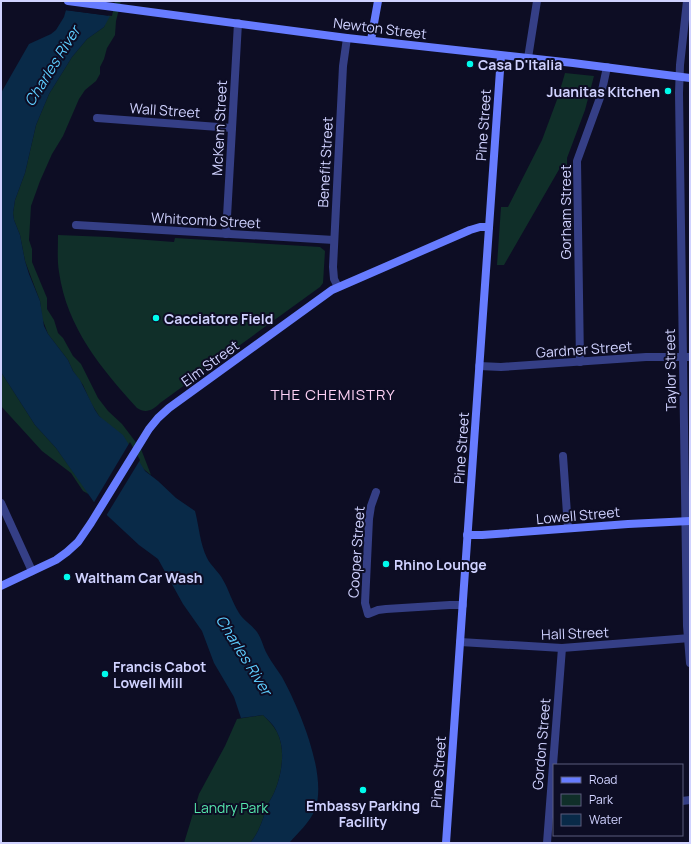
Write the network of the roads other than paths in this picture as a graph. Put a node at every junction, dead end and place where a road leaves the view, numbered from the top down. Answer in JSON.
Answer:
{"nodes":[{"id":1,"x":68,"y":1,"type":"edge"},
{"id":2,"x":378,"y":1,"type":"edge"},
{"id":3,"x":537,"y":1,"type":"edge"},
{"id":4,"x":687,"y":1,"type":"edge"},
{"id":5,"x":238,"y":23,"type":"junction"},
{"id":6,"x":347,"y":38,"type":"junction"},
{"id":7,"x":371,"y":40,"type":"junction"},
{"id":8,"x":501,"y":56,"type":"junction"},
{"id":9,"x":528,"y":58,"type":"junction"},
{"id":10,"x":607,"y":67,"type":"junction"},
{"id":11,"x":679,"y":76,"type":"junction"},
{"id":12,"x":690,"y":78,"type":"edge"},
{"id":13,"x":97,"y":118,"type":"dead end"},
{"id":14,"x":232,"y":128,"type":"junction"},
{"id":15,"x":686,"y":216,"type":"edge"},
{"id":16,"x":76,"y":225,"type":"dead end"},
{"id":17,"x":489,"y":227,"type":"junction"},
{"id":18,"x":226,"y":234,"type":"junction"},
{"id":19,"x":334,"y":240,"type":"junction"},
{"id":20,"x":338,"y":287,"type":"junction"},
{"id":21,"x":686,"y":357,"type":"edge"},
{"id":22,"x":580,"y":362,"type":"junction"},
{"id":23,"x":479,"y":366,"type":"junction"},
{"id":24,"x":563,"y":456,"type":"dead end"},
{"id":25,"x":376,"y":492,"type":"dead end"},
{"id":26,"x":1,"y":503,"type":"edge"},
{"id":27,"x":688,"y":521,"type":"edge"},
{"id":28,"x":568,"y":528,"type":"junction"},
{"id":29,"x":468,"y":535,"type":"junction"},
{"id":30,"x":32,"y":571,"type":"junction"},
{"id":31,"x":1,"y":586,"type":"edge"},
{"id":32,"x":463,"y":605,"type":"junction"},
{"id":33,"x":689,"y":638,"type":"edge"},
{"id":34,"x":460,"y":642,"type":"junction"},
{"id":35,"x":562,"y":648,"type":"junction"},
{"id":36,"x":690,"y":663,"type":"edge"},
{"id":37,"x":554,"y":764,"type":"edge"},
{"id":38,"x":553,"y":781,"type":"edge"},
{"id":39,"x":551,"y":811,"type":"edge"},
{"id":40,"x":446,"y":843,"type":"edge"},
{"id":41,"x":547,"y":843,"type":"edge"}],
"edges":[{"from":1,"to":5,"type":"street","name":"Newton Street"},
{"from":2,"to":7,"type":"street"},
{"from":3,"to":9,"type":"street"},
{"from":4,"to":11,"type":"street","name":"Taylor Street"},
{"from":5,"to":6,"type":"street","name":"Newton Street"},
{"from":5,"to":14,"type":"street","name":"McKenn Street"},
{"from":6,"to":7,"type":"street","name":"Newton Street"},
{"from":6,"to":19,"type":"street","name":"Benefit Street"},
{"from":7,"to":8,"type":"street","name":"Newton Street"},
{"from":8,"to":9,"type":"street","name":"Newton Street"},
{"from":8,"to":17,"type":"street","name":"Pine Street"},
{"from":9,"to":10,"type":"street","name":"Newton Street"},
{"from":10,"to":11,"type":"street","name":"Newton Street"},
{"from":10,"to":22,"type":"street","name":"Gorham Street"},
{"from":11,"to":12,"type":"street","name":"Newton Street"},
{"from":11,"to":15,"type":"street","name":"Taylor Street"},
{"from":13,"to":14,"type":"street","name":"Wall Street"},
{"from":14,"to":18,"type":"street","name":"McKenn Street"},
{"from":15,"to":21,"type":"street","name":"Taylor Street"},
{"from":16,"to":18,"type":"street","name":"Whitcomb Street"},
{"from":17,"to":20,"type":"street","name":"Elm Street"},
{"from":17,"to":23,"type":"street","name":"Pine Street"},
{"from":18,"to":19,"type":"street","name":"Whitcomb Street"},
{"from":19,"to":20,"type":"street","name":"Benefit Street"},
{"from":20,"to":30,"type":"street","name":"Elm Street"},
{"from":21,"to":22,"type":"street","name":"Gardner Street"},
{"from":21,"to":27,"type":"street","name":"Taylor Street"},
{"from":22,"to":23,"type":"street","name":"Gardner Street"},
{"from":23,"to":29,"type":"street","name":"Pine Street"},
{"from":24,"to":28,"type":"street"},
{"from":25,"to":32,"type":"street","name":"Cooper Street"},
{"from":26,"to":30,"type":"street"},
{"from":27,"to":28,"type":"street","name":"Lowell Street"},
{"from":27,"to":33,"type":"street","name":"Taylor Street"},
{"from":28,"to":29,"type":"street","name":"Lowell Street"},
{"from":29,"to":32,"type":"street","name":"Pine Street"},
{"from":30,"to":31,"type":"street","name":"Elm Street"},
{"from":32,"to":34,"type":"street","name":"Pine Street"},
{"from":33,"to":35,"type":"street","name":"Hall Street"},
{"from":33,"to":36,"type":"street","name":"Taylor Street"},
{"from":34,"to":35,"type":"street","name":"Hall Street"},
{"from":34,"to":40,"type":"street","name":"Pine Street"},
{"from":35,"to":37,"type":"street","name":"Gordon Street"},
{"from":38,"to":39,"type":"street","name":"Gordon Street"},
{"from":39,"to":41,"type":"street","name":"Gordon Street"}]}
